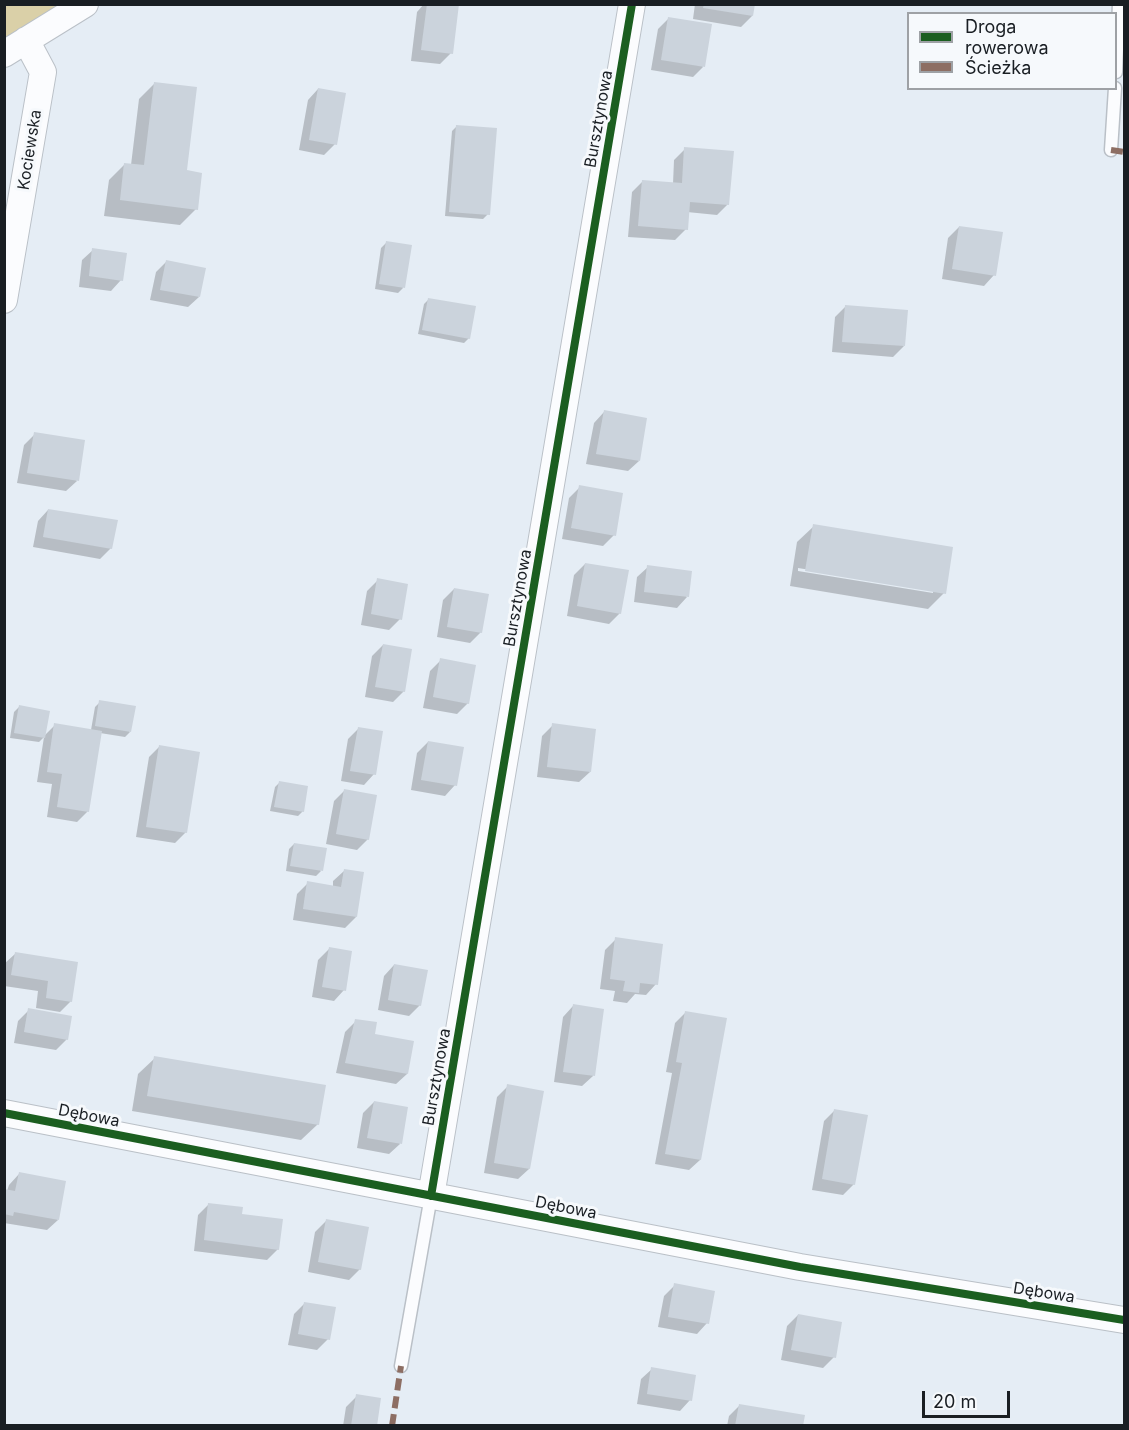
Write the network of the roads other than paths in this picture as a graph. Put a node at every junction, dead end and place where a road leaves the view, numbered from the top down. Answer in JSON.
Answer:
{"nodes":[{"id":1,"x":85,"y":4,"type":"edge"},
{"id":2,"x":632,"y":4,"type":"edge"},
{"id":3,"x":1119,"y":4,"type":"edge"},
{"id":4,"x":26,"y":40,"type":"junction"},
{"id":5,"x":1117,"y":49,"type":"edge"},
{"id":6,"x":4,"y":54,"type":"edge"},
{"id":7,"x":1115,"y":90,"type":"edge"},
{"id":8,"x":1112,"y":150,"type":"dead end"},
{"id":9,"x":4,"y":300,"type":"edge"},
{"id":10,"x":4,"y":1113,"type":"edge"},
{"id":11,"x":431,"y":1196,"type":"junction"},
{"id":12,"x":1125,"y":1320,"type":"edge"},
{"id":13,"x":401,"y":1366,"type":"dead end"}],
"edges":[{"from":1,"to":4,"type":"street"},
{"from":2,"to":11,"type":"street","name":"Bursztynowa"},
{"from":3,"to":5,"type":"lane"},
{"from":4,"to":6,"type":"street"},
{"from":4,"to":9,"type":"street","name":"Kociewska"},
{"from":7,"to":8,"type":"lane"},
{"from":10,"to":11,"type":"street","name":"Dębowa"},
{"from":11,"to":12,"type":"street","name":"Dębowa"},
{"from":11,"to":13,"type":"lane","name":"Bursztynowa"}]}
